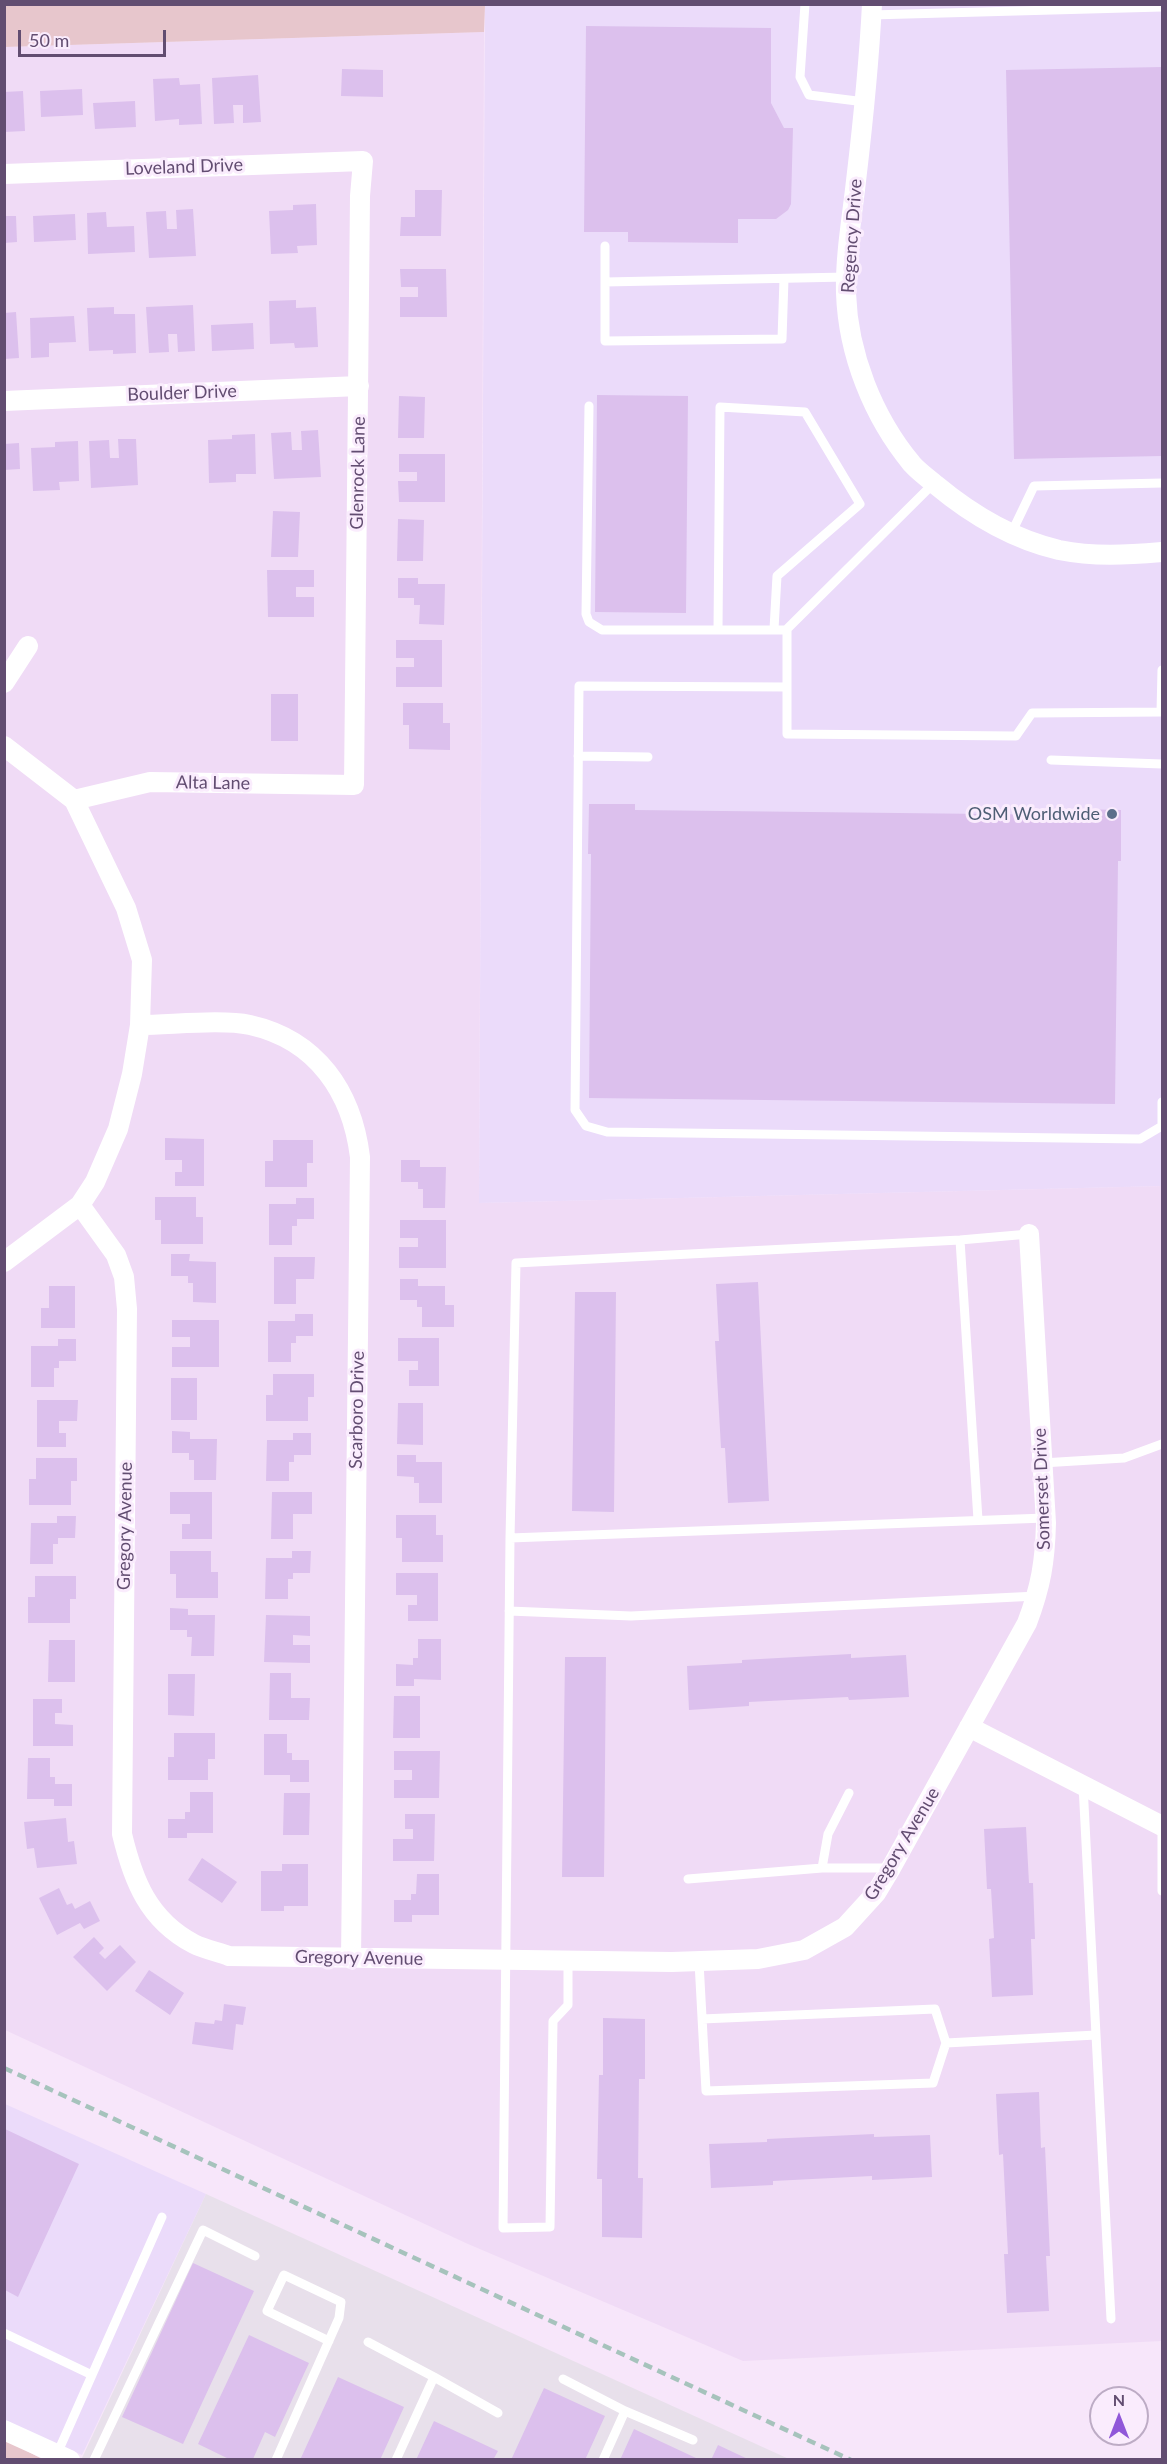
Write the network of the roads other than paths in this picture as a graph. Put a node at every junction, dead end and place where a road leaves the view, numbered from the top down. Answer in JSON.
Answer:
{"nodes":[{"id":1,"x":805,"y":4,"type":"edge"},
{"id":2,"x":1162,"y":7,"type":"edge"},
{"id":3,"x":871,"y":10,"type":"edge"},
{"id":4,"x":865,"y":102,"type":"junction"},
{"id":5,"x":363,"y":161,"type":"joint"},
{"id":6,"x":4,"y":174,"type":"edge"},
{"id":7,"x":605,"y":246,"type":"dead end"},
{"id":8,"x":847,"y":278,"type":"junction"},
{"id":9,"x":784,"y":279,"type":"junction"},
{"id":10,"x":605,"y":282,"type":"junction"},
{"id":11,"x":359,"y":386,"type":"junction"},
{"id":12,"x":4,"y":401,"type":"edge"},
{"id":13,"x":589,"y":406,"type":"dead end"},
{"id":14,"x":934,"y":483,"type":"junction"},
{"id":15,"x":1162,"y":483,"type":"edge"},
{"id":16,"x":1011,"y":534,"type":"junction"},
{"id":17,"x":1162,"y":552,"type":"edge"},
{"id":18,"x":718,"y":628,"type":"junction"},
{"id":19,"x":774,"y":629,"type":"junction"},
{"id":20,"x":787,"y":629,"type":"junction"},
{"id":21,"x":28,"y":646,"type":"dead end"},
{"id":22,"x":1162,"y":670,"type":"edge"},
{"id":23,"x":4,"y":682,"type":"edge"},
{"id":24,"x":787,"y":687,"type":"junction"},
{"id":25,"x":1162,"y":715,"type":"edge"},
{"id":26,"x":4,"y":746,"type":"edge"},
{"id":27,"x":578,"y":756,"type":"junction"},
{"id":28,"x":648,"y":757,"type":"dead end"},
{"id":29,"x":1051,"y":760,"type":"dead end"},
{"id":30,"x":1162,"y":764,"type":"edge"},
{"id":31,"x":354,"y":785,"type":"joint"},
{"id":32,"x":74,"y":800,"type":"junction"},
{"id":33,"x":140,"y":1025,"type":"junction"},
{"id":34,"x":1162,"y":1102,"type":"edge"},
{"id":35,"x":80,"y":1205,"type":"junction"},
{"id":36,"x":1029,"y":1234,"type":"joint"},
{"id":37,"x":960,"y":1240,"type":"junction"},
{"id":38,"x":4,"y":1262,"type":"edge"},
{"id":39,"x":1162,"y":1444,"type":"edge"},
{"id":40,"x":1042,"y":1463,"type":"junction"},
{"id":41,"x":1045,"y":1518,"type":"junction"},
{"id":42,"x":978,"y":1520,"type":"junction"},
{"id":43,"x":510,"y":1538,"type":"junction"},
{"id":44,"x":1038,"y":1596,"type":"junction"},
{"id":45,"x":509,"y":1611,"type":"junction"},
{"id":46,"x":969,"y":1727,"type":"junction"},
{"id":47,"x":1083,"y":1785,"type":"junction"},
{"id":48,"x":849,"y":1793,"type":"dead end"},
{"id":49,"x":1162,"y":1826,"type":"edge"},
{"id":50,"x":822,"y":1868,"type":"junction"},
{"id":51,"x":891,"y":1868,"type":"junction"},
{"id":52,"x":688,"y":1879,"type":"dead end"},
{"id":53,"x":1162,"y":1891,"type":"edge"},
{"id":54,"x":351,"y":1959,"type":"junction"},
{"id":55,"x":506,"y":1961,"type":"junction"},
{"id":56,"x":568,"y":1961,"type":"junction"},
{"id":57,"x":699,"y":1962,"type":"junction"},
{"id":58,"x":702,"y":2019,"type":"junction"},
{"id":59,"x":1096,"y":2035,"type":"junction"},
{"id":60,"x":946,"y":2043,"type":"junction"},
{"id":61,"x":162,"y":2217,"type":"dead end"},
{"id":62,"x":255,"y":2256,"type":"dead end"},
{"id":63,"x":1111,"y":2319,"type":"dead end"},
{"id":64,"x":4,"y":2333,"type":"edge"},
{"id":65,"x":329,"y":2341,"type":"junction"},
{"id":66,"x":368,"y":2342,"type":"dead end"},
{"id":67,"x":92,"y":2375,"type":"junction"},
{"id":68,"x":434,"y":2377,"type":"junction"},
{"id":69,"x":563,"y":2379,"type":"dead end"},
{"id":70,"x":625,"y":2411,"type":"junction"},
{"id":71,"x":498,"y":2413,"type":"dead end"},
{"id":72,"x":4,"y":2430,"type":"edge"},
{"id":73,"x":693,"y":2440,"type":"dead end"},
{"id":74,"x":63,"y":2457,"type":"edge"},
{"id":75,"x":94,"y":2460,"type":"edge"},
{"id":76,"x":276,"y":2460,"type":"edge"},
{"id":77,"x":396,"y":2460,"type":"edge"},
{"id":78,"x":603,"y":2460,"type":"edge"}],
"edges":[{"from":1,"to":4,"type":"lane"},
{"from":2,"to":3,"type":"lane"},
{"from":3,"to":4,"type":"street","name":"Regency Drive"},
{"from":4,"to":8,"type":"street","name":"Regency Drive"},
{"from":5,"to":6,"type":"street","name":"Loveland Drive"},
{"from":5,"to":11,"type":"street","name":"Glenrock Lane"},
{"from":7,"to":10,"type":"lane"},
{"from":8,"to":9,"type":"lane"},
{"from":8,"to":14,"type":"street","name":"Regency Drive"},
{"from":9,"to":10,"type":"lane"},
{"from":9,"to":10,"type":"lane"},
{"from":11,"to":12,"type":"street","name":"Boulder Drive"},
{"from":11,"to":31,"type":"street","name":"Glenrock Lane"},
{"from":13,"to":18,"type":"lane"},
{"from":14,"to":16,"type":"street","name":"Regency Drive"},
{"from":14,"to":20,"type":"lane"},
{"from":15,"to":16,"type":"lane"},
{"from":16,"to":17,"type":"street","name":"Regency Drive"},
{"from":18,"to":19,"type":"lane"},
{"from":18,"to":19,"type":"lane"},
{"from":19,"to":20,"type":"lane"},
{"from":20,"to":24,"type":"lane"},
{"from":21,"to":23,"type":"street"},
{"from":22,"to":25,"type":"lane"},
{"from":24,"to":25,"type":"lane"},
{"from":24,"to":27,"type":"lane"},
{"from":26,"to":32,"type":"street"},
{"from":27,"to":28,"type":"lane"},
{"from":27,"to":34,"type":"lane"},
{"from":29,"to":30,"type":"lane"},
{"from":31,"to":32,"type":"street","name":"Alta Lane"},
{"from":32,"to":33,"type":"street"},
{"from":33,"to":35,"type":"street"},
{"from":33,"to":54,"type":"street","name":"Scarboro Drive"},
{"from":35,"to":38,"type":"street"},
{"from":35,"to":54,"type":"street","name":"Gregory Avenue"},
{"from":36,"to":37,"type":"lane"},
{"from":36,"to":40,"type":"street","name":"Somerset Drive"},
{"from":37,"to":42,"type":"lane"},
{"from":37,"to":43,"type":"lane"},
{"from":39,"to":40,"type":"lane"},
{"from":40,"to":41,"type":"street","name":"Somerset Drive"},
{"from":41,"to":42,"type":"lane"},
{"from":41,"to":44,"type":"street","name":"Somerset Drive"},
{"from":42,"to":43,"type":"lane"},
{"from":43,"to":45,"type":"lane"},
{"from":44,"to":45,"type":"lane"},
{"from":44,"to":46,"type":"street","name":"Somerset Drive"},
{"from":45,"to":55,"type":"lane"},
{"from":46,"to":47,"type":"street"},
{"from":46,"to":51,"type":"street","name":"Gregory Avenue"},
{"from":47,"to":49,"type":"street"},
{"from":47,"to":59,"type":"lane"},
{"from":48,"to":50,"type":"lane"},
{"from":49,"to":53,"type":"lane"},
{"from":50,"to":51,"type":"lane"},
{"from":50,"to":52,"type":"lane"},
{"from":51,"to":57,"type":"street","name":"Gregory Avenue"},
{"from":54,"to":55,"type":"street","name":"Gregory Avenue"},
{"from":55,"to":56,"type":"street","name":"Gregory Avenue"},
{"from":55,"to":56,"type":"lane"},
{"from":56,"to":57,"type":"street","name":"Gregory Avenue"},
{"from":57,"to":58,"type":"lane"},
{"from":58,"to":60,"type":"lane"},
{"from":58,"to":60,"type":"lane"},
{"from":59,"to":60,"type":"lane"},
{"from":59,"to":63,"type":"lane"},
{"from":61,"to":67,"type":"lane"},
{"from":62,"to":75,"type":"lane"},
{"from":64,"to":67,"type":"lane"},
{"from":65,"to":65,"type":"lane"},
{"from":65,"to":76,"type":"lane"},
{"from":66,"to":68,"type":"lane"},
{"from":67,"to":74,"type":"lane"},
{"from":68,"to":71,"type":"lane"},
{"from":68,"to":77,"type":"lane"},
{"from":69,"to":70,"type":"lane"},
{"from":70,"to":73,"type":"lane"},
{"from":70,"to":78,"type":"lane"},
{"from":72,"to":74,"type":"street"}]}
